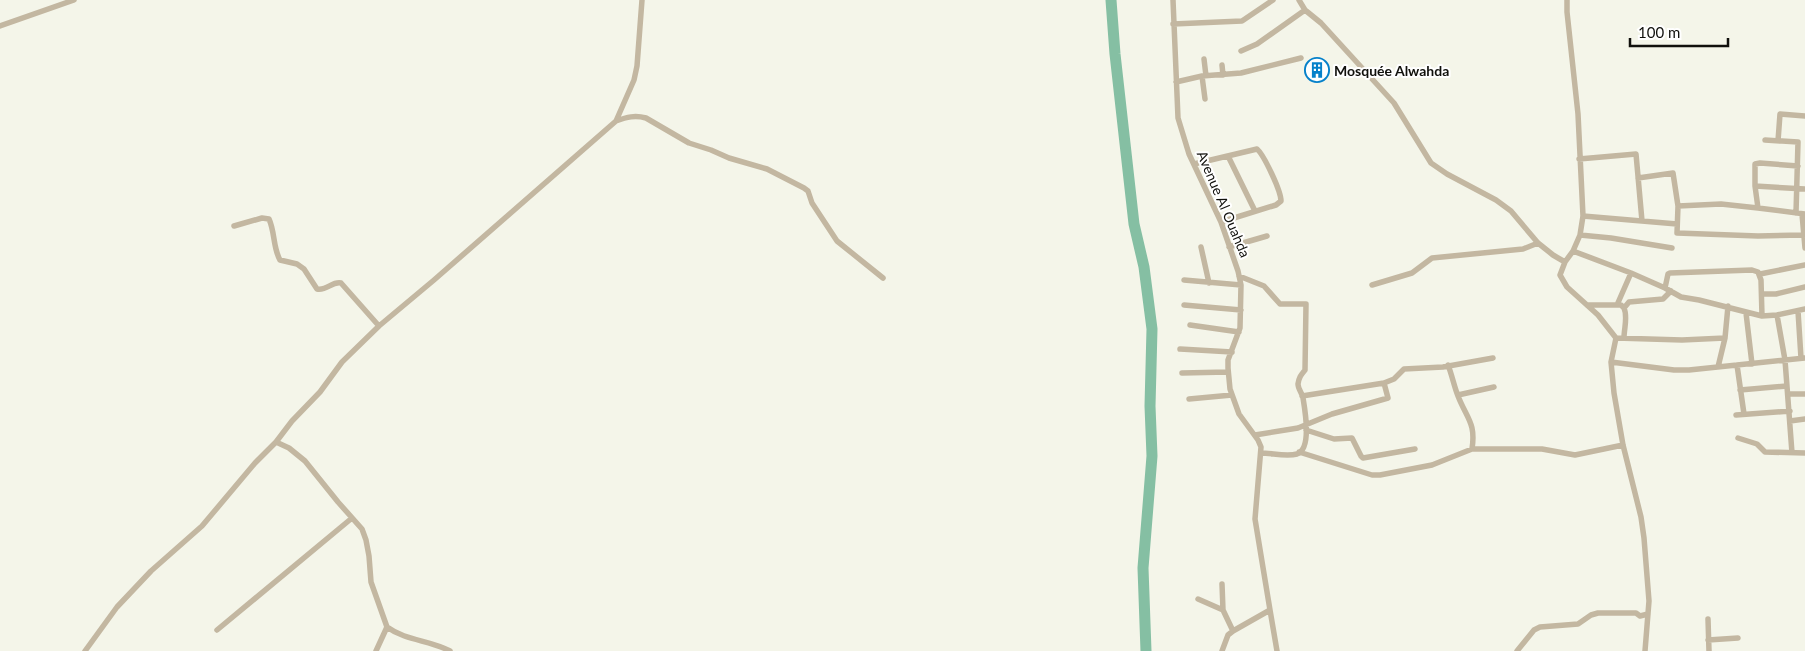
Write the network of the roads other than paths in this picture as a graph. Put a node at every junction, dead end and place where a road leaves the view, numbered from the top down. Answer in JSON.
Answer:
{"nodes":[{"id":1,"x":74,"y":0,"type":"edge"},
{"id":2,"x":642,"y":0,"type":"edge"},
{"id":3,"x":1172,"y":0,"type":"edge"},
{"id":4,"x":1272,"y":0,"type":"edge"},
{"id":5,"x":1300,"y":0,"type":"edge"},
{"id":6,"x":1567,"y":0,"type":"edge"},
{"id":7,"x":1305,"y":10,"type":"junction"},
{"id":8,"x":1173,"y":24,"type":"junction"},
{"id":9,"x":0,"y":26,"type":"edge"},
{"id":10,"x":1241,"y":51,"type":"dead end"},
{"id":11,"x":1300,"y":58,"type":"dead end"},
{"id":12,"x":1204,"y":59,"type":"dead end"},
{"id":13,"x":1222,"y":65,"type":"dead end"},
{"id":14,"x":1223,"y":75,"type":"junction"},
{"id":15,"x":1204,"y":76,"type":"junction"},
{"id":16,"x":1176,"y":82,"type":"junction"},
{"id":17,"x":1205,"y":99,"type":"dead end"},
{"id":18,"x":1805,"y":116,"type":"edge"},
{"id":19,"x":616,"y":121,"type":"junction"},
{"id":20,"x":1765,"y":140,"type":"dead end"},
{"id":21,"x":1778,"y":141,"type":"junction"},
{"id":22,"x":1228,"y":156,"type":"junction"},
{"id":23,"x":1580,"y":159,"type":"junction"},
{"id":24,"x":1805,"y":162,"type":"edge"},
{"id":25,"x":1194,"y":164,"type":"junction"},
{"id":26,"x":1798,"y":164,"type":"junction"},
{"id":27,"x":1638,"y":178,"type":"junction"},
{"id":28,"x":1755,"y":186,"type":"junction"},
{"id":29,"x":1797,"y":188,"type":"junction"},
{"id":30,"x":1805,"y":189,"type":"edge"},
{"id":31,"x":1678,"y":206,"type":"junction"},
{"id":32,"x":1758,"y":208,"type":"junction"},
{"id":33,"x":1255,"y":211,"type":"junction"},
{"id":34,"x":1801,"y":214,"type":"edge"},
{"id":35,"x":1583,"y":216,"type":"junction"},
{"id":36,"x":1642,"y":221,"type":"junction"},
{"id":37,"x":1221,"y":222,"type":"junction"},
{"id":38,"x":1677,"y":224,"type":"junction"},
{"id":39,"x":234,"y":226,"type":"dead end"},
{"id":40,"x":1580,"y":234,"type":"junction"},
{"id":41,"x":1803,"y":235,"type":"junction"},
{"id":42,"x":1267,"y":236,"type":"dead end"},
{"id":43,"x":1538,"y":243,"type":"junction"},
{"id":44,"x":1230,"y":246,"type":"junction"},
{"id":45,"x":1201,"y":247,"type":"dead end"},
{"id":46,"x":1672,"y":248,"type":"dead end"},
{"id":47,"x":1805,"y":248,"type":"edge"},
{"id":48,"x":1573,"y":252,"type":"junction"},
{"id":49,"x":1565,"y":262,"type":"junction"},
{"id":50,"x":1805,"y":265,"type":"edge"},
{"id":51,"x":1631,"y":273,"type":"junction"},
{"id":52,"x":1760,"y":274,"type":"junction"},
{"id":53,"x":1239,"y":276,"type":"junction"},
{"id":54,"x":883,"y":278,"type":"dead end"},
{"id":55,"x":1184,"y":280,"type":"dead end"},
{"id":56,"x":1210,"y":283,"type":"junction"},
{"id":57,"x":1241,"y":285,"type":"junction"},
{"id":58,"x":1372,"y":285,"type":"dead end"},
{"id":59,"x":1805,"y":287,"type":"edge"},
{"id":60,"x":1668,"y":290,"type":"junction"},
{"id":61,"x":1762,"y":294,"type":"junction"},
{"id":62,"x":1184,"y":305,"type":"dead end"},
{"id":63,"x":1587,"y":305,"type":"junction"},
{"id":64,"x":1618,"y":305,"type":"junction"},
{"id":65,"x":1728,"y":306,"type":"junction"},
{"id":66,"x":1624,"y":308,"type":"junction"},
{"id":67,"x":1805,"y":309,"type":"edge"},
{"id":68,"x":1241,"y":310,"type":"junction"},
{"id":69,"x":1798,"y":310,"type":"junction"},
{"id":70,"x":1746,"y":313,"type":"junction"},
{"id":71,"x":1777,"y":315,"type":"junction"},
{"id":72,"x":1762,"y":316,"type":"junction"},
{"id":73,"x":1190,"y":325,"type":"dead end"},
{"id":74,"x":379,"y":326,"type":"junction"},
{"id":75,"x":1239,"y":332,"type":"junction"},
{"id":76,"x":1802,"y":333,"type":"edge"},
{"id":77,"x":1616,"y":338,"type":"junction"},
{"id":78,"x":1624,"y":338,"type":"junction"},
{"id":79,"x":1725,"y":338,"type":"junction"},
{"id":80,"x":1180,"y":349,"type":"dead end"},
{"id":81,"x":1232,"y":352,"type":"junction"},
{"id":82,"x":1493,"y":358,"type":"dead end"},
{"id":83,"x":1803,"y":358,"type":"edge"},
{"id":84,"x":1785,"y":360,"type":"junction"},
{"id":85,"x":1611,"y":362,"type":"junction"},
{"id":86,"x":1752,"y":364,"type":"junction"},
{"id":87,"x":1448,"y":365,"type":"junction"},
{"id":88,"x":1737,"y":365,"type":"junction"},
{"id":89,"x":1718,"y":367,"type":"junction"},
{"id":90,"x":1228,"y":372,"type":"junction"},
{"id":91,"x":1182,"y":374,"type":"dead end"},
{"id":92,"x":1384,"y":383,"type":"junction"},
{"id":93,"x":1787,"y":386,"type":"junction"},
{"id":94,"x":1494,"y":387,"type":"dead end"},
{"id":95,"x":1740,"y":390,"type":"junction"},
{"id":96,"x":1788,"y":394,"type":"junction"},
{"id":97,"x":1805,"y":394,"type":"edge"},
{"id":98,"x":1232,"y":395,"type":"junction"},
{"id":99,"x":1458,"y":395,"type":"junction"},
{"id":100,"x":1302,"y":396,"type":"junction"},
{"id":101,"x":1189,"y":399,"type":"dead end"},
{"id":102,"x":1790,"y":410,"type":"junction"},
{"id":103,"x":1744,"y":414,"type":"junction"},
{"id":104,"x":1736,"y":415,"type":"dead end"},
{"id":105,"x":1805,"y":420,"type":"edge"},
{"id":106,"x":1790,"y":421,"type":"junction"},
{"id":107,"x":1305,"y":423,"type":"junction"},
{"id":108,"x":1306,"y":430,"type":"junction"},
{"id":109,"x":1254,"y":435,"type":"junction"},
{"id":110,"x":1738,"y":438,"type":"dead end"},
{"id":111,"x":276,"y":442,"type":"junction"},
{"id":112,"x":1623,"y":445,"type":"junction"},
{"id":113,"x":1472,"y":449,"type":"junction"},
{"id":114,"x":1415,"y":450,"type":"dead end"},
{"id":115,"x":1299,"y":452,"type":"junction"},
{"id":116,"x":1261,"y":453,"type":"junction"},
{"id":117,"x":1792,"y":453,"type":"junction"},
{"id":118,"x":1805,"y":454,"type":"edge"},
{"id":119,"x":352,"y":518,"type":"junction"},
{"id":120,"x":1222,"y":584,"type":"dead end"},
{"id":121,"x":1198,"y":599,"type":"dead end"},
{"id":122,"x":1223,"y":610,"type":"junction"},
{"id":123,"x":1270,"y":610,"type":"junction"},
{"id":124,"x":1648,"y":614,"type":"junction"},
{"id":125,"x":1708,"y":619,"type":"dead end"},
{"id":126,"x":387,"y":627,"type":"junction"},
{"id":127,"x":217,"y":630,"type":"dead end"},
{"id":128,"x":1233,"y":631,"type":"junction"},
{"id":129,"x":1738,"y":638,"type":"dead end"},
{"id":130,"x":1708,"y":640,"type":"junction"},
{"id":131,"x":85,"y":651,"type":"edge"},
{"id":132,"x":376,"y":651,"type":"edge"},
{"id":133,"x":450,"y":651,"type":"edge"},
{"id":134,"x":1222,"y":651,"type":"edge"},
{"id":135,"x":1277,"y":651,"type":"edge"},
{"id":136,"x":1517,"y":651,"type":"edge"},
{"id":137,"x":1645,"y":651,"type":"edge"},
{"id":138,"x":1709,"y":651,"type":"edge"}],
"edges":[{"from":1,"to":9,"type":"street"},
{"from":2,"to":19,"type":"street"},
{"from":3,"to":8,"type":"street","name":"Avenue Al Ouahda"},
{"from":4,"to":8,"type":"street"},
{"from":5,"to":7,"type":"street"},
{"from":6,"to":23,"type":"street"},
{"from":7,"to":10,"type":"street"},
{"from":7,"to":43,"type":"street"},
{"from":8,"to":16,"type":"street","name":"Avenue Al Ouahda"},
{"from":11,"to":14,"type":"street"},
{"from":12,"to":15,"type":"street"},
{"from":13,"to":14,"type":"street"},
{"from":14,"to":15,"type":"street"},
{"from":15,"to":16,"type":"street"},
{"from":15,"to":17,"type":"street"},
{"from":16,"to":25,"type":"street","name":"Avenue Al Ouahda"},
{"from":18,"to":21,"type":"street"},
{"from":19,"to":54,"type":"street"},
{"from":19,"to":74,"type":"street"},
{"from":20,"to":21,"type":"street"},
{"from":21,"to":26,"type":"street"},
{"from":22,"to":25,"type":"street"},
{"from":22,"to":33,"type":"street"},
{"from":22,"to":33,"type":"street"},
{"from":23,"to":27,"type":"street"},
{"from":23,"to":35,"type":"street"},
{"from":24,"to":26,"type":"street"},
{"from":25,"to":37,"type":"street","name":"Avenue Al Ouahda"},
{"from":26,"to":28,"type":"street"},
{"from":26,"to":29,"type":"street"},
{"from":27,"to":31,"type":"street"},
{"from":27,"to":36,"type":"street"},
{"from":28,"to":29,"type":"street"},
{"from":28,"to":32,"type":"street"},
{"from":29,"to":30,"type":"street"},
{"from":29,"to":34,"type":"street"},
{"from":31,"to":32,"type":"street"},
{"from":31,"to":38,"type":"street"},
{"from":32,"to":34,"type":"street"},
{"from":33,"to":37,"type":"street"},
{"from":34,"to":41,"type":"street"},
{"from":35,"to":36,"type":"street"},
{"from":35,"to":40,"type":"street"},
{"from":36,"to":38,"type":"street"},
{"from":37,"to":44,"type":"street","name":"Avenue Al Ouahda"},
{"from":38,"to":41,"type":"street"},
{"from":39,"to":74,"type":"street"},
{"from":40,"to":46,"type":"street"},
{"from":40,"to":48,"type":"street"},
{"from":41,"to":47,"type":"street"},
{"from":42,"to":44,"type":"street"},
{"from":43,"to":49,"type":"street"},
{"from":43,"to":58,"type":"street"},
{"from":44,"to":53,"type":"street","name":"Avenue Al Ouahda"},
{"from":45,"to":56,"type":"street"},
{"from":48,"to":49,"type":"street"},
{"from":48,"to":51,"type":"street"},
{"from":49,"to":63,"type":"street"},
{"from":50,"to":52,"type":"street"},
{"from":51,"to":60,"type":"street"},
{"from":51,"to":64,"type":"street"},
{"from":52,"to":60,"type":"street"},
{"from":52,"to":61,"type":"street"},
{"from":53,"to":57,"type":"street","name":"Avenue Al Ouahda"},
{"from":53,"to":100,"type":"street"},
{"from":55,"to":56,"type":"street"},
{"from":56,"to":57,"type":"street"},
{"from":57,"to":68,"type":"street","name":"Avenue Al Ouahda"},
{"from":59,"to":61,"type":"street"},
{"from":60,"to":65,"type":"street"},
{"from":60,"to":66,"type":"street"},
{"from":61,"to":72,"type":"street"},
{"from":62,"to":68,"type":"street"},
{"from":63,"to":64,"type":"street"},
{"from":63,"to":77,"type":"street"},
{"from":64,"to":66,"type":"street"},
{"from":65,"to":70,"type":"street"},
{"from":65,"to":79,"type":"street"},
{"from":66,"to":78,"type":"street"},
{"from":67,"to":69,"type":"street"},
{"from":68,"to":75,"type":"street","name":"Avenue Al Ouahda"},
{"from":69,"to":71,"type":"street"},
{"from":69,"to":76,"type":"street"},
{"from":70,"to":72,"type":"street"},
{"from":70,"to":86,"type":"street"},
{"from":71,"to":72,"type":"street"},
{"from":71,"to":84,"type":"street"},
{"from":73,"to":75,"type":"street"},
{"from":74,"to":111,"type":"street"},
{"from":75,"to":81,"type":"street","name":"Avenue Al Ouahda"},
{"from":76,"to":83,"type":"street"},
{"from":77,"to":78,"type":"street"},
{"from":77,"to":85,"type":"street"},
{"from":78,"to":79,"type":"street"},
{"from":79,"to":89,"type":"street"},
{"from":80,"to":81,"type":"street"},
{"from":81,"to":90,"type":"street","name":"Avenue Al Ouahda"},
{"from":82,"to":87,"type":"street"},
{"from":83,"to":84,"type":"street"},
{"from":84,"to":86,"type":"street"},
{"from":84,"to":93,"type":"street"},
{"from":85,"to":89,"type":"street"},
{"from":85,"to":112,"type":"street"},
{"from":86,"to":88,"type":"street"},
{"from":87,"to":92,"type":"street"},
{"from":87,"to":99,"type":"street"},
{"from":88,"to":89,"type":"street"},
{"from":88,"to":95,"type":"street"},
{"from":90,"to":91,"type":"street"},
{"from":90,"to":98,"type":"street","name":"Avenue Al Ouahda"},
{"from":92,"to":100,"type":"street"},
{"from":92,"to":107,"type":"street"},
{"from":93,"to":95,"type":"street"},
{"from":93,"to":96,"type":"street"},
{"from":94,"to":99,"type":"street"},
{"from":95,"to":103,"type":"street"},
{"from":96,"to":97,"type":"street"},
{"from":96,"to":102,"type":"street"},
{"from":98,"to":101,"type":"street"},
{"from":98,"to":109,"type":"street","name":"Avenue Al Ouahda"},
{"from":99,"to":113,"type":"street"},
{"from":100,"to":107,"type":"street"},
{"from":102,"to":103,"type":"street"},
{"from":102,"to":106,"type":"street"},
{"from":103,"to":104,"type":"street"},
{"from":105,"to":106,"type":"street"},
{"from":106,"to":117,"type":"street"},
{"from":107,"to":108,"type":"street"},
{"from":107,"to":109,"type":"street"},
{"from":108,"to":114,"type":"street"},
{"from":108,"to":115,"type":"street"},
{"from":109,"to":116,"type":"street","name":"Avenue Al Ouahda"},
{"from":110,"to":117,"type":"street"},
{"from":111,"to":119,"type":"street"},
{"from":111,"to":131,"type":"street"},
{"from":112,"to":113,"type":"street"},
{"from":112,"to":124,"type":"street"},
{"from":113,"to":115,"type":"street"},
{"from":115,"to":116,"type":"street"},
{"from":116,"to":123,"type":"street","name":"Avenue Al Ouahda"},
{"from":117,"to":118,"type":"street"},
{"from":119,"to":126,"type":"street"},
{"from":119,"to":127,"type":"street"},
{"from":120,"to":122,"type":"street"},
{"from":121,"to":122,"type":"street"},
{"from":122,"to":128,"type":"street"},
{"from":123,"to":128,"type":"street"},
{"from":123,"to":135,"type":"street","name":"Avenue Al Ouahda"},
{"from":124,"to":136,"type":"street"},
{"from":124,"to":137,"type":"street"},
{"from":125,"to":130,"type":"street"},
{"from":126,"to":132,"type":"street"},
{"from":126,"to":133,"type":"street"},
{"from":128,"to":134,"type":"street"},
{"from":129,"to":130,"type":"street"},
{"from":130,"to":138,"type":"street"}]}
